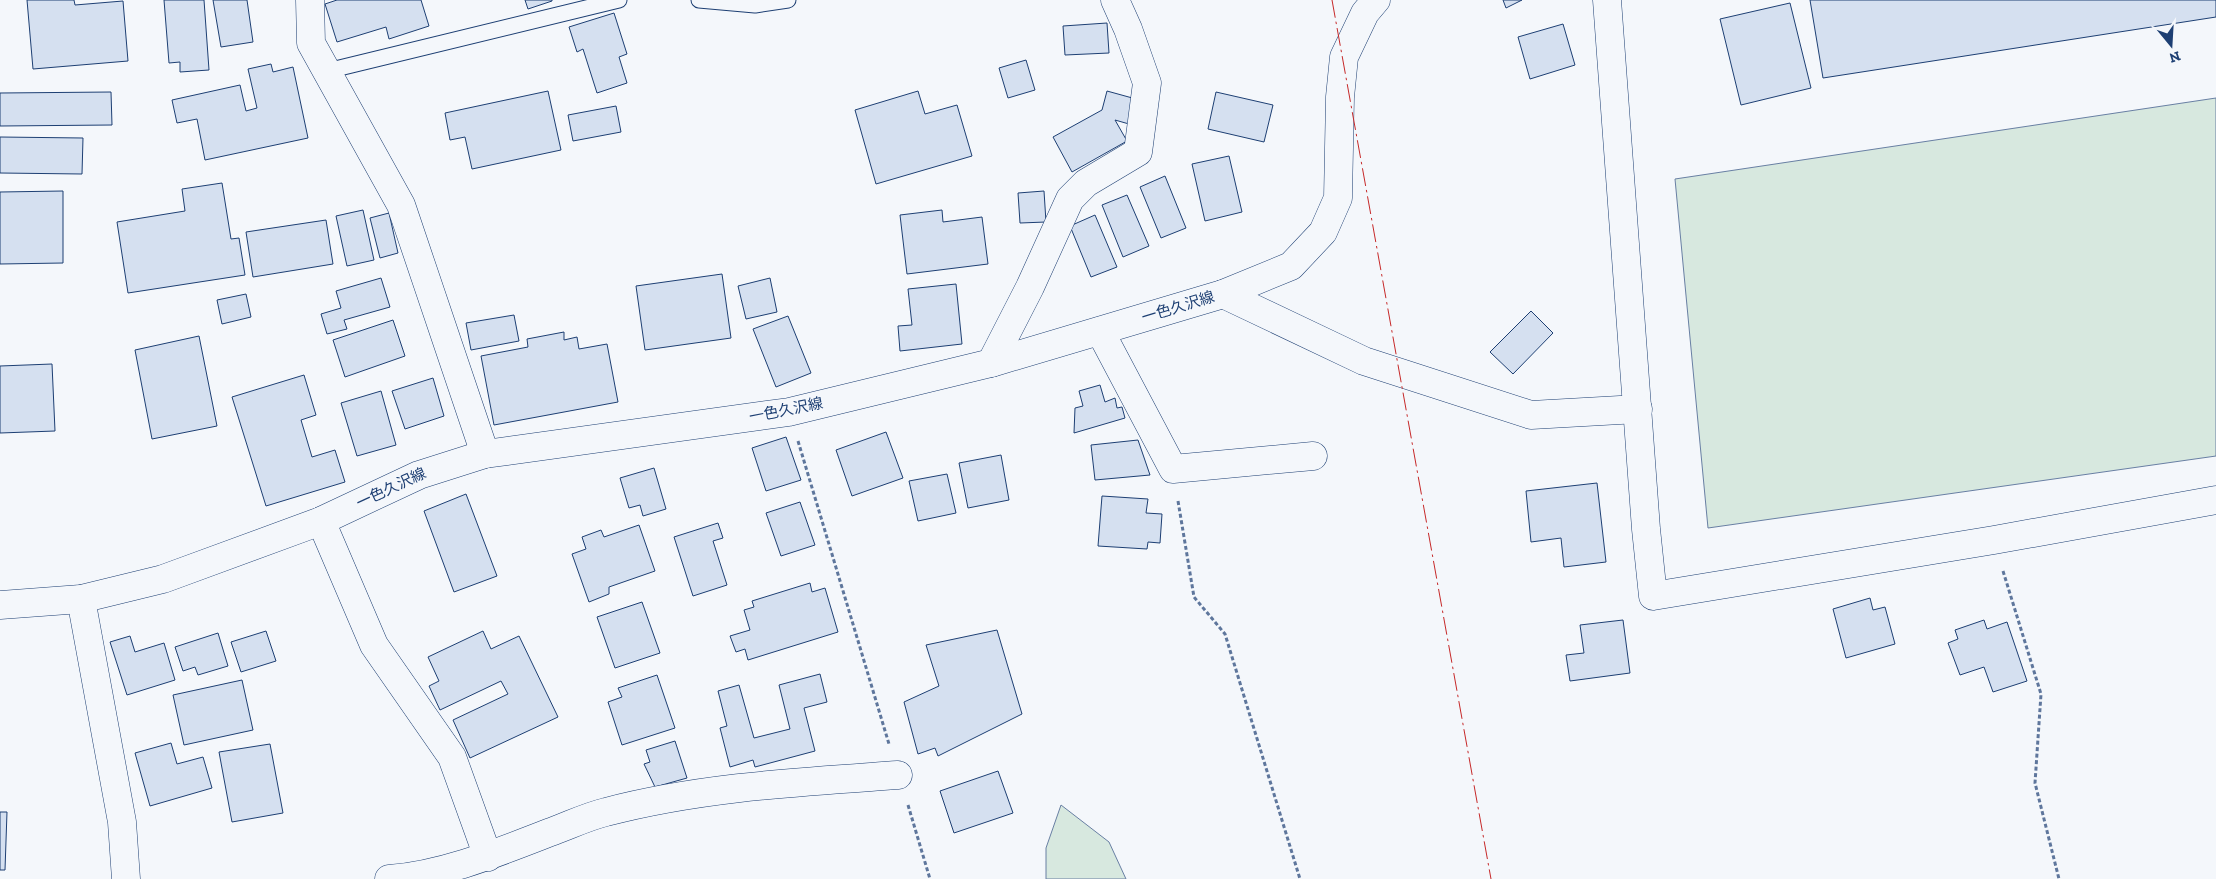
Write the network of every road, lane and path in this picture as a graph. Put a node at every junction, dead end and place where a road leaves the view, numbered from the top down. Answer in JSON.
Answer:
{"nodes":[{"id":1,"x":310,"y":0,"type":"edge"},
{"id":2,"x":619,"y":0,"type":"edge"},
{"id":3,"x":699,"y":0,"type":"edge"},
{"id":4,"x":788,"y":0,"type":"edge"},
{"id":5,"x":1115,"y":0,"type":"edge"},
{"id":6,"x":1376,"y":0,"type":"edge"},
{"id":7,"x":1607,"y":0,"type":"edge"},
{"id":8,"x":326,"y":71,"type":"junction"},
{"id":9,"x":1222,"y":294,"type":"junction"},
{"id":10,"x":1100,"y":331,"type":"junction"},
{"id":11,"x":992,"y":364,"type":"junction"},
{"id":12,"x":1638,"y":409,"type":"junction"},
{"id":13,"x":789,"y":412,"type":"junction"},
{"id":14,"x":485,"y":454,"type":"junction"},
{"id":15,"x":1313,"y":456,"type":"dead end"},
{"id":16,"x":1173,"y":469,"type":"junction"},
{"id":17,"x":2216,"y":500,"type":"edge"},
{"id":18,"x":321,"y":522,"type":"junction"},
{"id":19,"x":1994,"y":540,"type":"junction"},
{"id":20,"x":81,"y":599,"type":"junction"},
{"id":21,"x":0,"y":605,"type":"edge"},
{"id":22,"x":898,"y":775,"type":"junction"},
{"id":23,"x":488,"y":857,"type":"junction"},
{"id":24,"x":126,"y":879,"type":"edge"},
{"id":25,"x":389,"y":879,"type":"edge"},
{"id":26,"x":930,"y":879,"type":"edge"},
{"id":27,"x":1300,"y":879,"type":"edge"},
{"id":28,"x":2059,"y":879,"type":"edge"}],
"edges":[{"from":1,"to":8,"type":"street"},
{"from":2,"to":8,"type":"lane"},
{"from":3,"to":4,"type":"lane"},
{"from":5,"to":11,"type":"street"},
{"from":6,"to":9,"type":"street","name":"一色久沢線"},
{"from":7,"to":12,"type":"street"},
{"from":8,"to":14,"type":"street"},
{"from":9,"to":10,"type":"street","name":"一色久沢線"},
{"from":9,"to":12,"type":"street"},
{"from":10,"to":11,"type":"street","name":"一色久沢線"},
{"from":10,"to":16,"type":"street"},
{"from":11,"to":13,"type":"street","name":"一色久沢線"},
{"from":12,"to":19,"type":"street"},
{"from":13,"to":14,"type":"street","name":"一色久沢線"},
{"from":13,"to":22,"type":"path"},
{"from":14,"to":18,"type":"street","name":"一色久沢線"},
{"from":15,"to":16,"type":"street"},
{"from":16,"to":27,"type":"path"},
{"from":17,"to":19,"type":"street"},
{"from":18,"to":20,"type":"street","name":"一色久沢線"},
{"from":18,"to":23,"type":"street"},
{"from":19,"to":28,"type":"path"},
{"from":20,"to":21,"type":"street","name":"一色久沢線"},
{"from":20,"to":24,"type":"street"},
{"from":22,"to":23,"type":"street"},
{"from":22,"to":26,"type":"path"},
{"from":23,"to":25,"type":"street"}]}
